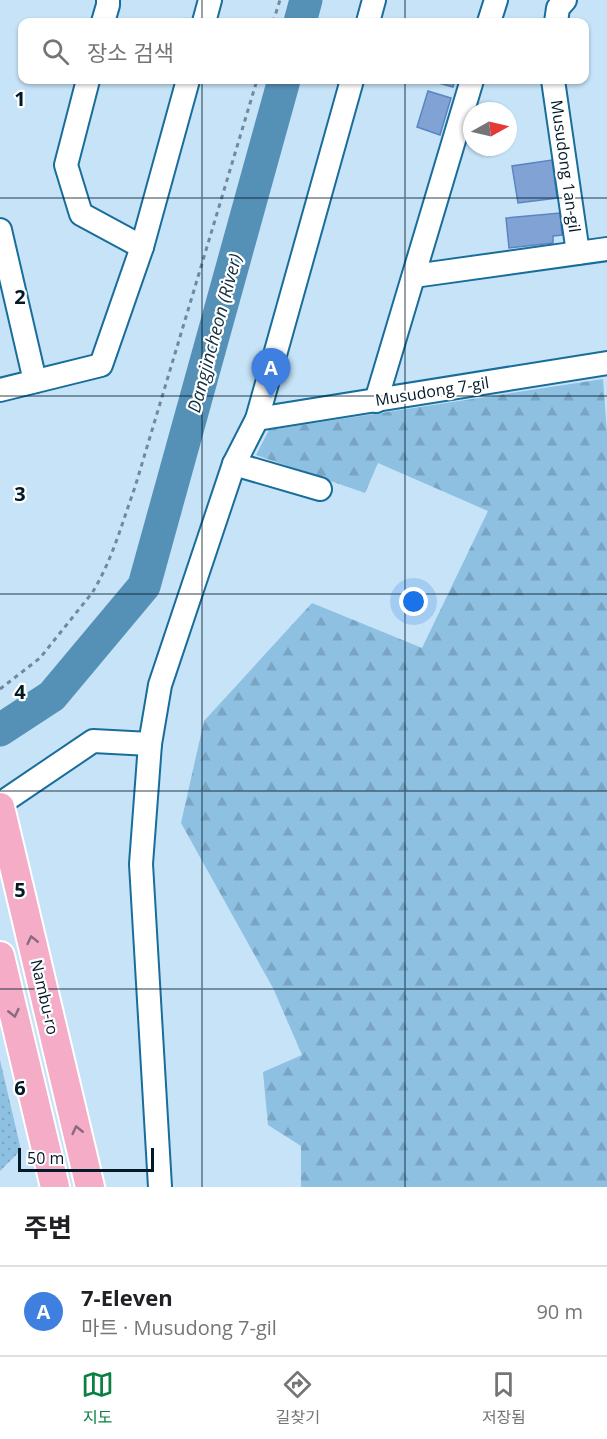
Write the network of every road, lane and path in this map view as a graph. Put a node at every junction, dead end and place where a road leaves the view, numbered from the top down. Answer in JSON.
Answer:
{"nodes":[{"id":1,"x":108,"y":0,"type":"edge"},
{"id":2,"x":210,"y":0,"type":"edge"},
{"id":3,"x":280,"y":0,"type":"edge"},
{"id":4,"x":374,"y":0,"type":"edge"},
{"id":5,"x":496,"y":0,"type":"edge"},
{"id":6,"x":565,"y":0,"type":"edge"},
{"id":7,"x":104,"y":18,"type":"edge"},
{"id":8,"x":205,"y":18,"type":"edge"},
{"id":9,"x":274,"y":18,"type":"edge"},
{"id":10,"x":369,"y":18,"type":"edge"},
{"id":11,"x":490,"y":18,"type":"edge"},
{"id":12,"x":557,"y":18,"type":"edge"},
{"id":13,"x":87,"y":84,"type":"edge"},
{"id":14,"x":188,"y":84,"type":"edge"},
{"id":15,"x":256,"y":84,"type":"edge"},
{"id":16,"x":351,"y":84,"type":"edge"},
{"id":17,"x":471,"y":84,"type":"edge"},
{"id":18,"x":555,"y":84,"type":"edge"},
{"id":19,"x":0,"y":230,"type":"edge"},
{"id":20,"x":142,"y":247,"type":"junction"},
{"id":21,"x":607,"y":249,"type":"edge"},
{"id":22,"x":578,"y":253,"type":"junction"},
{"id":23,"x":414,"y":276,"type":"junction"},
{"id":24,"x":607,"y":363,"type":"edge"},
{"id":25,"x":35,"y":381,"type":"junction"},
{"id":26,"x":0,"y":390,"type":"edge"},
{"id":27,"x":376,"y":401,"type":"junction"},
{"id":28,"x":257,"y":419,"type":"junction"},
{"id":29,"x":234,"y":464,"type":"junction"},
{"id":30,"x":320,"y":489,"type":"dead end"},
{"id":31,"x":0,"y":689,"type":"edge"},
{"id":32,"x":150,"y":744,"type":"junction"},
{"id":33,"x":0,"y":805,"type":"edge"},
{"id":34,"x":0,"y":957,"type":"edge"},
{"id":35,"x":55,"y":1187,"type":"edge"},
{"id":36,"x":90,"y":1187,"type":"edge"},
{"id":37,"x":160,"y":1187,"type":"edge"}],
"edges":[{"from":1,"to":7,"type":"street"},
{"from":2,"to":8,"type":"street"},
{"from":3,"to":9,"type":"path"},
{"from":4,"to":10,"type":"street"},
{"from":5,"to":11,"type":"street"},
{"from":6,"to":12,"type":"street"},
{"from":13,"to":20,"type":"street"},
{"from":14,"to":20,"type":"street"},
{"from":15,"to":31,"type":"path"},
{"from":16,"to":28,"type":"street"},
{"from":17,"to":23,"type":"street"},
{"from":18,"to":22,"type":"street","name":"Musudong 1an-gil"},
{"from":19,"to":25,"type":"street"},
{"from":20,"to":25,"type":"street"},
{"from":21,"to":22,"type":"street","name":"Musudong 1an-gil"},
{"from":22,"to":23,"type":"street","name":"Musudong 1an-gil"},
{"from":23,"to":27,"type":"street"},
{"from":24,"to":27,"type":"street","name":"Musudong 7-gil"},
{"from":25,"to":26,"type":"street"},
{"from":27,"to":28,"type":"street","name":"Musudong 7-gil"},
{"from":28,"to":29,"type":"street"},
{"from":29,"to":30,"type":"street"},
{"from":29,"to":32,"type":"street"},
{"from":32,"to":33,"type":"street"},
{"from":32,"to":37,"type":"street"},
{"from":36,"to":33,"type":"main road","name":"Nambu-ro","one_way":true},
{"from":34,"to":35,"type":"main road","name":"Nambu-ro","one_way":true}]}
